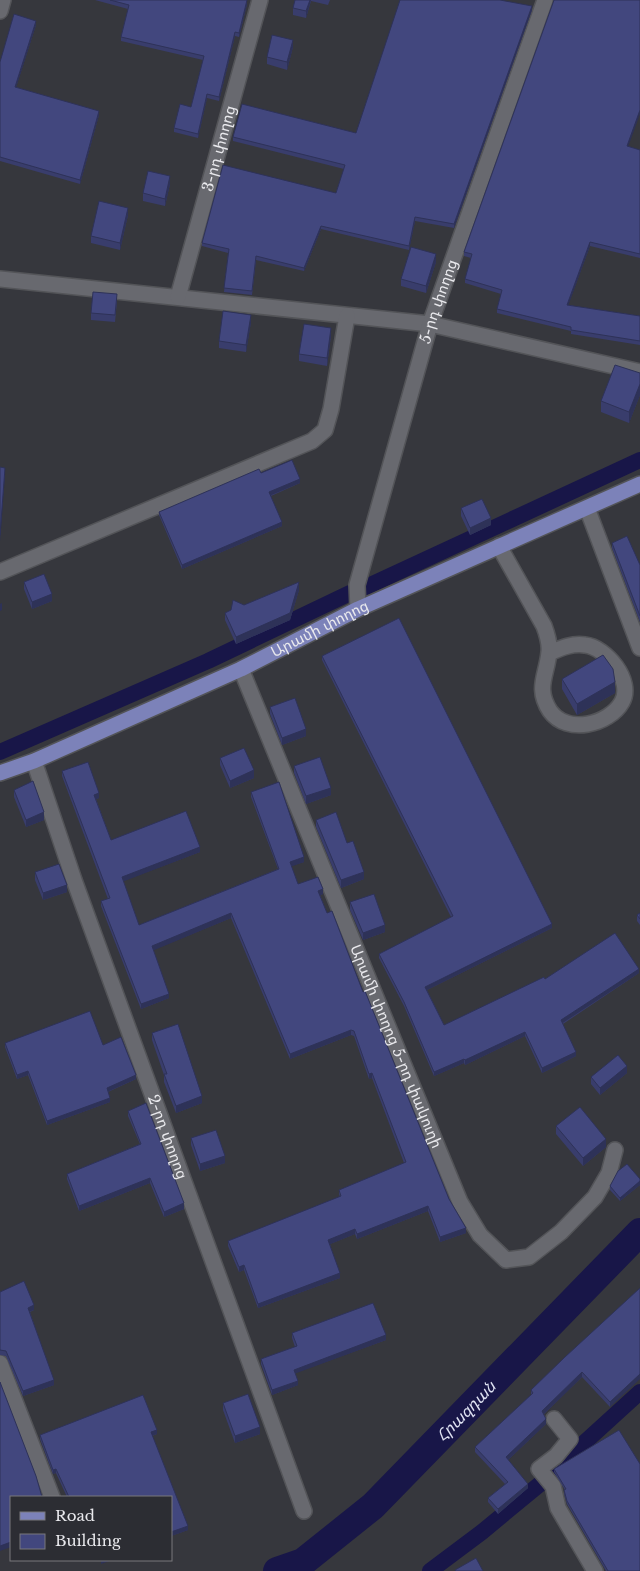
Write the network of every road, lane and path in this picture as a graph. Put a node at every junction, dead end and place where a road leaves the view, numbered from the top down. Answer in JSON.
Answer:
{"nodes":[{"id":1,"x":3,"y":0,"type":"edge"},
{"id":2,"x":260,"y":0,"type":"edge"},
{"id":3,"x":545,"y":0,"type":"edge"},
{"id":4,"x":0,"y":11,"type":"edge"},
{"id":5,"x":0,"y":279,"type":"edge"},
{"id":6,"x":178,"y":297,"type":"junction"},
{"id":7,"x":348,"y":316,"type":"junction"},
{"id":8,"x":430,"y":324,"type":"junction"},
{"id":9,"x":640,"y":372,"type":"edge"},
{"id":10,"x":640,"y":484,"type":"edge"},
{"id":11,"x":587,"y":508,"type":"junction"},
{"id":12,"x":498,"y":546,"type":"junction"},
{"id":13,"x":0,"y":572,"type":"edge"},
{"id":14,"x":358,"y":610,"type":"junction"},
{"id":15,"x":640,"y":648,"type":"edge"},
{"id":16,"x":549,"y":653,"type":"junction"},
{"id":17,"x":241,"y":669,"type":"junction"},
{"id":18,"x":34,"y":760,"type":"junction"},
{"id":19,"x":0,"y":773,"type":"edge"},
{"id":20,"x":615,"y":1150,"type":"dead end"},
{"id":21,"x":0,"y":1362,"type":"edge"},
{"id":22,"x":554,"y":1420,"type":"dead end"},
{"id":23,"x":52,"y":1496,"type":"edge"},
{"id":24,"x":304,"y":1511,"type":"dead end"},
{"id":25,"x":595,"y":1571,"type":"edge"}],
"edges":[{"from":1,"to":4,"type":"street"},
{"from":2,"to":6,"type":"street","name":"3-րդ փողոց"},
{"from":3,"to":8,"type":"street","name":"5-րդ փողոց"},
{"from":5,"to":6,"type":"street"},
{"from":6,"to":7,"type":"street"},
{"from":7,"to":8,"type":"street"},
{"from":7,"to":13,"type":"street"},
{"from":8,"to":9,"type":"street"},
{"from":8,"to":14,"type":"street","name":"5-րդ փողոց"},
{"from":10,"to":11,"type":"main road","name":"Արամի փողոց"},
{"from":11,"to":12,"type":"main road","name":"Արամի փողոց"},
{"from":11,"to":15,"type":"street"},
{"from":12,"to":14,"type":"main road","name":"Արամի փողոց"},
{"from":12,"to":16,"type":"street"},
{"from":14,"to":17,"type":"main road","name":"Արամի փողոց"},
{"from":16,"to":16,"type":"street"},
{"from":17,"to":18,"type":"main road","name":"Արամի փողոց"},
{"from":17,"to":20,"type":"street","name":"Արամի փողոց 5-րդ փակուղի"},
{"from":18,"to":19,"type":"main road","name":"Արամի փողոց"},
{"from":18,"to":24,"type":"street","name":"2-րդ փողոց"},
{"from":21,"to":23,"type":"street"},
{"from":22,"to":25,"type":"street"}]}
